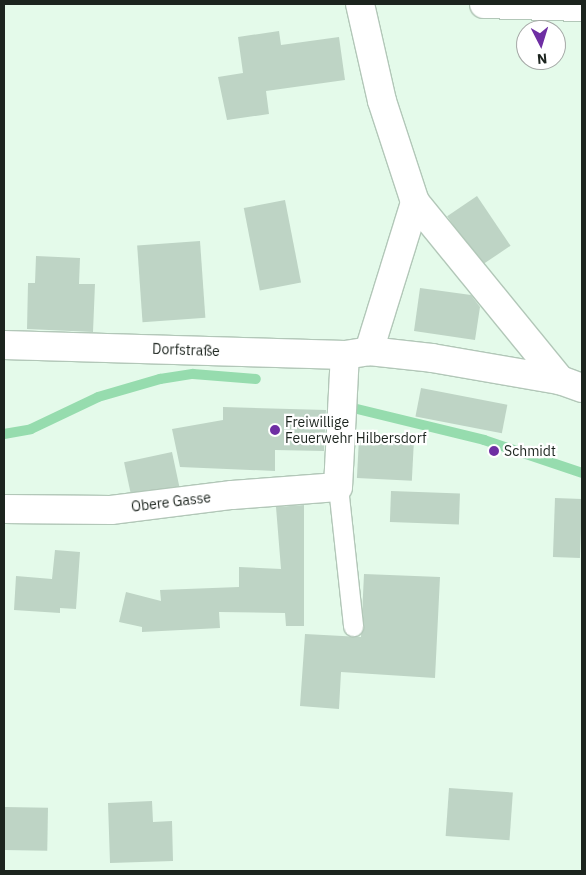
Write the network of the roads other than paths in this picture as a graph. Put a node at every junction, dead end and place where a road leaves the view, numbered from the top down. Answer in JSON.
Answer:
{"nodes":[{"id":1,"x":360,"y":4,"type":"edge"},
{"id":2,"x":484,"y":4,"type":"edge"},
{"id":3,"x":582,"y":7,"type":"edge"},
{"id":4,"x":415,"y":202,"type":"junction"},
{"id":5,"x":4,"y":345,"type":"edge"},
{"id":6,"x":357,"y":353,"type":"junction"},
{"id":7,"x":571,"y":384,"type":"edge"},
{"id":8,"x":338,"y":487,"type":"junction"},
{"id":9,"x":4,"y":509,"type":"edge"},
{"id":10,"x":352,"y":626,"type":"dead end"}],
"edges":[{"from":1,"to":4,"type":"street","name":"Dorfstraße"},
{"from":2,"to":3,"type":"street"},
{"from":4,"to":6,"type":"street"},
{"from":4,"to":7,"type":"street","name":"Dorfstraße"},
{"from":5,"to":6,"type":"street","name":"Dorfstraße"},
{"from":6,"to":7,"type":"street","name":"Dorfstraße"},
{"from":6,"to":8,"type":"street"},
{"from":8,"to":9,"type":"street","name":"Obere Gasse"},
{"from":8,"to":10,"type":"lane"}]}
